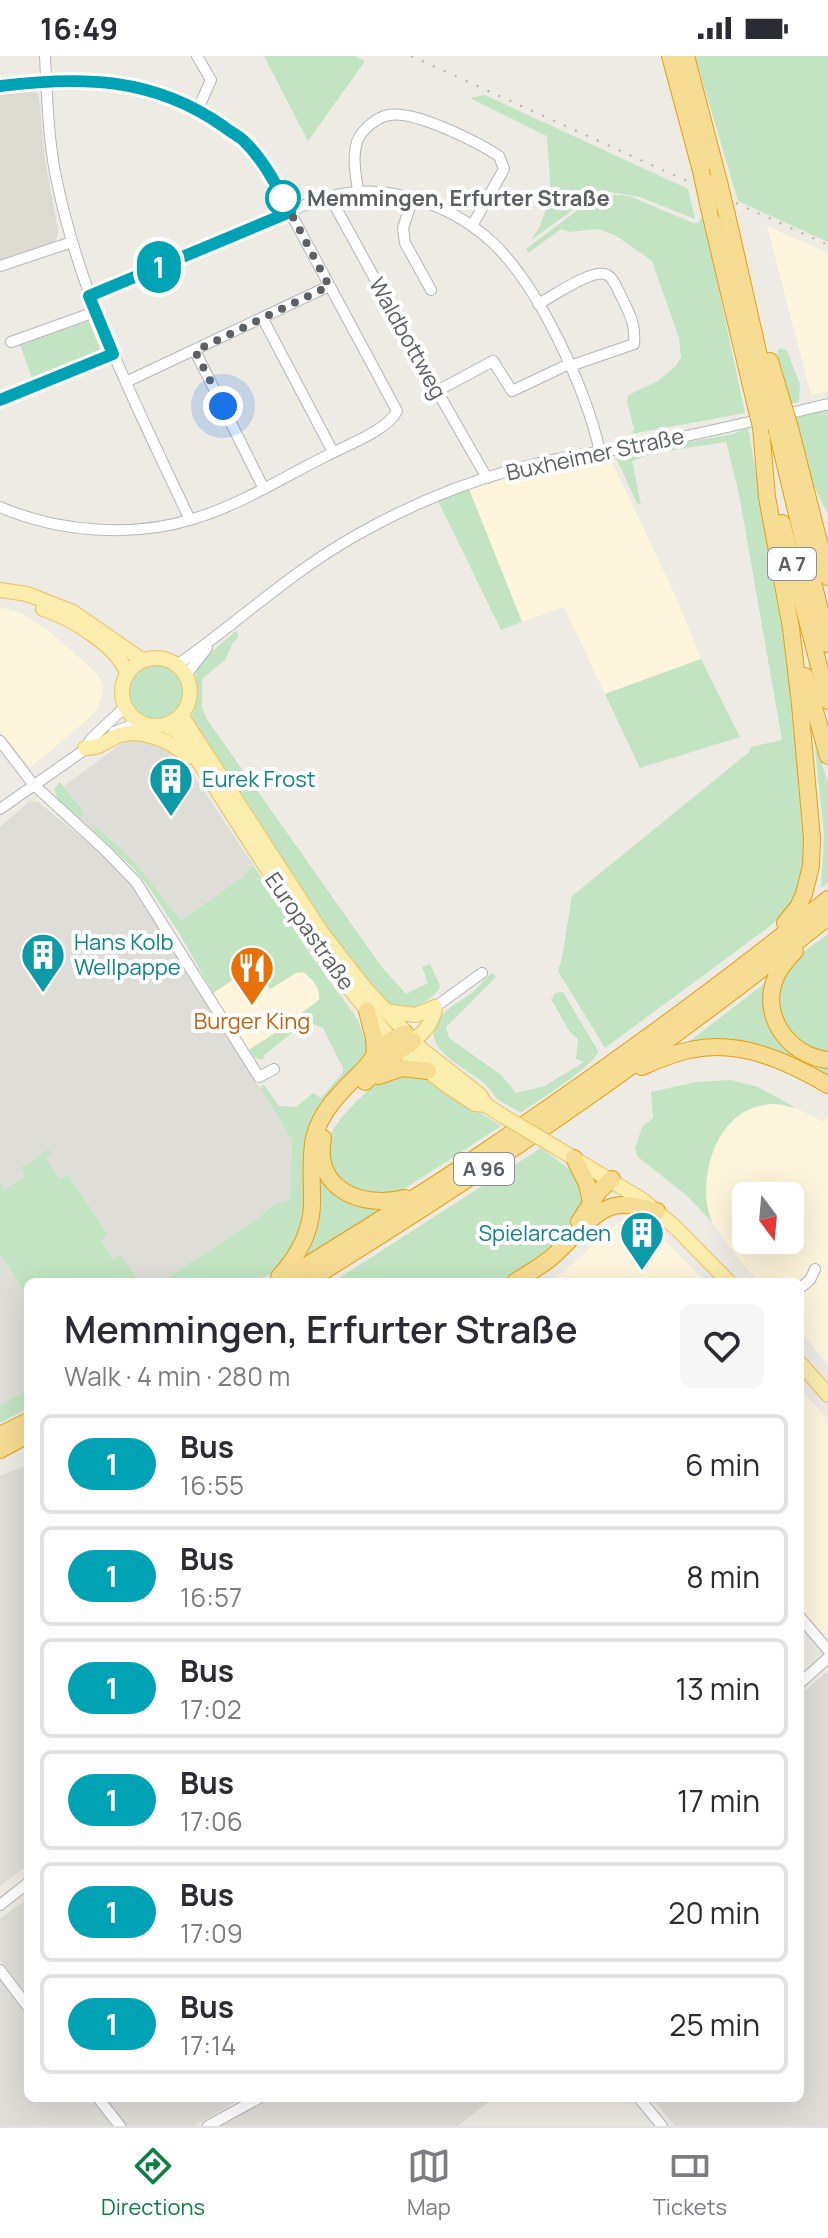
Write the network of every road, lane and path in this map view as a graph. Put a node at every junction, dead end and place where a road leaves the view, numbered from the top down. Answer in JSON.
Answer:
{"nodes":[{"id":1,"x":45,"y":56,"type":"edge"},
{"id":2,"x":197,"y":56,"type":"edge"},
{"id":3,"x":670,"y":56,"type":"edge"},
{"id":4,"x":686,"y":56,"type":"edge"},
{"id":5,"x":46,"y":80,"type":"junction"},
{"id":6,"x":0,"y":86,"type":"edge"},
{"id":7,"x":198,"y":109,"type":"junction"},
{"id":8,"x":358,"y":191,"type":"junction"},
{"id":9,"x":330,"y":197,"type":"junction"},
{"id":10,"x":413,"y":198,"type":"junction"},
{"id":11,"x":290,"y":212,"type":"junction"},
{"id":12,"x":472,"y":226,"type":"junction"},
{"id":13,"x":72,"y":242,"type":"junction"},
{"id":14,"x":0,"y":266,"type":"edge"},
{"id":15,"x":329,"y":286,"type":"junction"},
{"id":16,"x":431,"y":290,"type":"dead end"},
{"id":17,"x":89,"y":296,"type":"junction"},
{"id":18,"x":538,"y":304,"type":"junction"},
{"id":19,"x":95,"y":312,"type":"junction"},
{"id":20,"x":263,"y":319,"type":"junction"},
{"id":21,"x":11,"y":342,"type":"dead end"},
{"id":22,"x":195,"y":351,"type":"junction"},
{"id":23,"x":113,"y":354,"type":"junction"},
{"id":24,"x":570,"y":365,"type":"junction"},
{"id":25,"x":126,"y":382,"type":"junction"},
{"id":26,"x":437,"y":391,"type":"junction"},
{"id":27,"x":0,"y":400,"type":"edge"},
{"id":28,"x":770,"y":404,"type":"junction"},
{"id":29,"x":828,"y":404,"type":"edge"},
{"id":30,"x":776,"y":429,"type":"junction"},
{"id":31,"x":333,"y":452,"type":"junction"},
{"id":32,"x":600,"y":452,"type":"junction"},
{"id":33,"x":487,"y":478,"type":"junction"},
{"id":34,"x":264,"y":489,"type":"junction"},
{"id":35,"x":806,"y":490,"type":"junction"},
{"id":36,"x":0,"y":507,"type":"edge"},
{"id":37,"x":190,"y":520,"type":"junction"},
{"id":38,"x":828,"y":523,"type":"edge"},
{"id":39,"x":828,"y":577,"type":"edge"},
{"id":40,"x":0,"y":590,"type":"edge"},
{"id":41,"x":0,"y":597,"type":"edge"},
{"id":42,"x":791,"y":628,"type":"junction"},
{"id":43,"x":828,"y":644,"type":"edge"},
{"id":44,"x":142,"y":660,"type":"junction"},
{"id":45,"x":182,"y":670,"type":"junction"},
{"id":46,"x":127,"y":673,"type":"junction"},
{"id":47,"x":828,"y":701,"type":"edge"},
{"id":48,"x":125,"y":707,"type":"junction"},
{"id":49,"x":181,"y":715,"type":"junction"},
{"id":50,"x":139,"y":722,"type":"junction"},
{"id":51,"x":165,"y":725,"type":"junction"},
{"id":52,"x":0,"y":741,"type":"edge"},
{"id":53,"x":85,"y":748,"type":"junction"},
{"id":54,"x":828,"y":756,"type":"edge"},
{"id":55,"x":210,"y":780,"type":"junction"},
{"id":56,"x":33,"y":784,"type":"junction"},
{"id":57,"x":0,"y":809,"type":"edge"},
{"id":58,"x":828,"y":899,"type":"edge"},
{"id":59,"x":822,"y":922,"type":"edge"},
{"id":60,"x":746,"y":963,"type":"junction"},
{"id":61,"x":482,"y":973,"type":"dead end"},
{"id":62,"x":435,"y":1007,"type":"junction"},
{"id":63,"x":376,"y":1011,"type":"junction"},
{"id":64,"x":429,"y":1026,"type":"junction"},
{"id":65,"x":403,"y":1041,"type":"junction"},
{"id":66,"x":375,"y":1054,"type":"junction"},
{"id":67,"x":828,"y":1060,"type":"edge"},
{"id":68,"x":635,"y":1061,"type":"junction"},
{"id":69,"x":434,"y":1068,"type":"junction"},
{"id":70,"x":274,"y":1069,"type":"dead end"},
{"id":71,"x":373,"y":1074,"type":"junction"},
{"id":72,"x":601,"y":1080,"type":"junction"},
{"id":73,"x":828,"y":1085,"type":"edge"},
{"id":74,"x":574,"y":1158,"type":"junction"},
{"id":75,"x":612,"y":1179,"type":"junction"},
{"id":76,"x":422,"y":1193,"type":"junction"},
{"id":77,"x":592,"y":1210,"type":"junction"},
{"id":78,"x":657,"y":1211,"type":"junction"},
{"id":79,"x":815,"y":1269,"type":"dead end"},
{"id":80,"x":280,"y":1278,"type":"edge"},
{"id":81,"x":284,"y":1278,"type":"edge"},
{"id":82,"x":312,"y":1278,"type":"edge"},
{"id":83,"x":513,"y":1278,"type":"edge"},
{"id":84,"x":521,"y":1278,"type":"edge"},
{"id":85,"x":725,"y":1278,"type":"edge"},
{"id":86,"x":804,"y":1285,"type":"edge"},
{"id":87,"x":804,"y":1368,"type":"edge"},
{"id":88,"x":828,"y":1395,"type":"edge"},
{"id":89,"x":24,"y":1423,"type":"edge"},
{"id":90,"x":0,"y":1435,"type":"edge"},
{"id":91,"x":24,"y":1437,"type":"edge"},
{"id":92,"x":24,"y":1445,"type":"edge"},
{"id":93,"x":0,"y":1450,"type":"edge"},
{"id":94,"x":0,"y":1457,"type":"edge"},
{"id":95,"x":804,"y":1622,"type":"edge"},
{"id":96,"x":828,"y":1650,"type":"edge"},
{"id":97,"x":828,"y":1658,"type":"edge"},
{"id":98,"x":804,"y":1679,"type":"edge"},
{"id":99,"x":24,"y":1886,"type":"edge"},
{"id":100,"x":0,"y":1905,"type":"edge"},
{"id":101,"x":0,"y":1970,"type":"edge"},
{"id":102,"x":24,"y":2002,"type":"edge"},
{"id":103,"x":101,"y":2102,"type":"edge"},
{"id":104,"x":252,"y":2102,"type":"edge"},
{"id":105,"x":642,"y":2102,"type":"edge"},
{"id":106,"x":120,"y":2126,"type":"edge"},
{"id":107,"x":208,"y":2126,"type":"edge"},
{"id":108,"x":662,"y":2126,"type":"edge"}],
"edges":[{"from":1,"to":5,"type":"street"},
{"from":2,"to":7,"type":"street"},
{"from":3,"to":28,"type":"highway","number":"A 7","bridge":true},
{"from":4,"to":28,"type":"highway","number":"A 7","bridge":true},
{"from":5,"to":6,"type":"street"},
{"from":5,"to":7,"type":"street"},
{"from":5,"to":13,"type":"street"},
{"from":7,"to":11,"type":"street"},
{"from":8,"to":9,"type":"street"},
{"from":8,"to":10,"type":"street"},
{"from":8,"to":12,"type":"street"},
{"from":9,"to":11,"type":"street"},
{"from":9,"to":26,"type":"street","name":"Waldbottweg"},
{"from":10,"to":12,"type":"street"},
{"from":10,"to":16,"type":"street"},
{"from":11,"to":15,"type":"street"},
{"from":11,"to":17,"type":"street"},
{"from":12,"to":18,"type":"street"},
{"from":13,"to":14,"type":"street"},
{"from":13,"to":17,"type":"street"},
{"from":15,"to":20,"type":"street"},
{"from":15,"to":31,"type":"street"},
{"from":17,"to":19,"type":"street"},
{"from":18,"to":24,"type":"street"},
{"from":18,"to":24,"type":"street"},
{"from":19,"to":21,"type":"street"},
{"from":19,"to":23,"type":"street"},
{"from":20,"to":22,"type":"street"},
{"from":20,"to":31,"type":"street"},
{"from":22,"to":25,"type":"street"},
{"from":22,"to":34,"type":"street"},
{"from":23,"to":25,"type":"street"},
{"from":23,"to":27,"type":"street"},
{"from":24,"to":26,"type":"street"},
{"from":24,"to":32,"type":"street"},
{"from":25,"to":37,"type":"street"},
{"from":26,"to":33,"type":"street","name":"Waldbottweg"},
{"from":28,"to":30,"type":"highway","number":"A 7","bridge":true},
{"from":28,"to":30,"type":"highway","number":"A 7","bridge":true},
{"from":29,"to":32,"type":"street","name":"Buxheimer Straße"},
{"from":30,"to":35,"type":"highway","number":"A 7"},
{"from":30,"to":42,"type":"highway"},
{"from":30,"to":43,"type":"highway","number":"A 7"},
{"from":30,"to":47,"type":"highway","number":"A 7"},
{"from":31,"to":34,"type":"street"},
{"from":32,"to":33,"type":"street","name":"Buxheimer Straße"},
{"from":33,"to":45,"type":"street","name":"Buxheimer Straße"},
{"from":34,"to":37,"type":"street"},
{"from":35,"to":38,"type":"highway","number":"A 7"},
{"from":35,"to":39,"type":"highway","number":"A 7"},
{"from":36,"to":37,"type":"street"},
{"from":40,"to":44,"type":"main road"},
{"from":41,"to":46,"type":"main road"},
{"from":42,"to":54,"type":"highway"},
{"from":42,"to":60,"type":"highway"},
{"from":44,"to":45,"type":"main road"},
{"from":44,"to":46,"type":"main road"},
{"from":45,"to":49,"type":"main road"},
{"from":46,"to":48,"type":"main road"},
{"from":48,"to":50,"type":"main road"},
{"from":48,"to":53,"type":"street"},
{"from":49,"to":51,"type":"main road"},
{"from":49,"to":63,"type":"main road","name":"Europastraße"},
{"from":50,"to":51,"type":"main road"},
{"from":50,"to":53,"type":"street"},
{"from":51,"to":55,"type":"main road","name":"Europastraße"},
{"from":52,"to":56,"type":"street"},
{"from":53,"to":55,"type":"main road"},
{"from":53,"to":56,"type":"street"},
{"from":55,"to":63,"type":"main road","name":"Europastraße"},
{"from":56,"to":57,"type":"street"},
{"from":56,"to":70,"type":"street"},
{"from":58,"to":60,"type":"highway"},
{"from":59,"to":67,"type":"highway"},
{"from":59,"to":68,"type":"highway"},
{"from":60,"to":68,"type":"highway"},
{"from":61,"to":62,"type":"street"},
{"from":62,"to":63,"type":"main road"},
{"from":62,"to":64,"type":"main road"},
{"from":62,"to":65,"type":"main road"},
{"from":63,"to":65,"type":"main road","name":"Europastraße"},
{"from":63,"to":66,"type":"highway"},
{"from":64,"to":65,"type":"main road"},
{"from":64,"to":69,"type":"main road"},
{"from":65,"to":66,"type":"highway","number":"A 96"},
{"from":65,"to":69,"type":"main road","name":"Europastraße"},
{"from":65,"to":71,"type":"highway"},
{"from":66,"to":80,"type":"highway","number":"A 96"},
{"from":68,"to":72,"type":"highway"},
{"from":68,"to":73,"type":"highway"},
{"from":69,"to":71,"type":"highway"},
{"from":69,"to":74,"type":"main road","name":"Europastraße","bridge":true},
{"from":71,"to":76,"type":"highway"},
{"from":72,"to":76,"type":"highway","number":"A 96"},
{"from":72,"to":82,"type":"highway","number":"A 96"},
{"from":74,"to":75,"type":"main road","name":"Europastraße"},
{"from":74,"to":77,"type":"highway"},
{"from":75,"to":77,"type":"highway"},
{"from":75,"to":78,"type":"main road","name":"Europastraße"},
{"from":76,"to":81,"type":"highway","number":"A 96"},
{"from":77,"to":78,"type":"highway"},
{"from":77,"to":83,"type":"highway"},
{"from":77,"to":84,"type":"highway"},
{"from":78,"to":85,"type":"main road","name":"Europastraße"},
{"from":79,"to":86,"type":"street"},
{"from":87,"to":88,"type":"main road"},
{"from":89,"to":90,"type":"highway"},
{"from":91,"to":93,"type":"highway"},
{"from":92,"to":94,"type":"highway"},
{"from":95,"to":96,"type":"street"},
{"from":97,"to":98,"type":"street"},
{"from":99,"to":100,"type":"street"},
{"from":101,"to":102,"type":"street"},
{"from":103,"to":106,"type":"street"},
{"from":104,"to":107,"type":"street"},
{"from":105,"to":108,"type":"street"}]}
